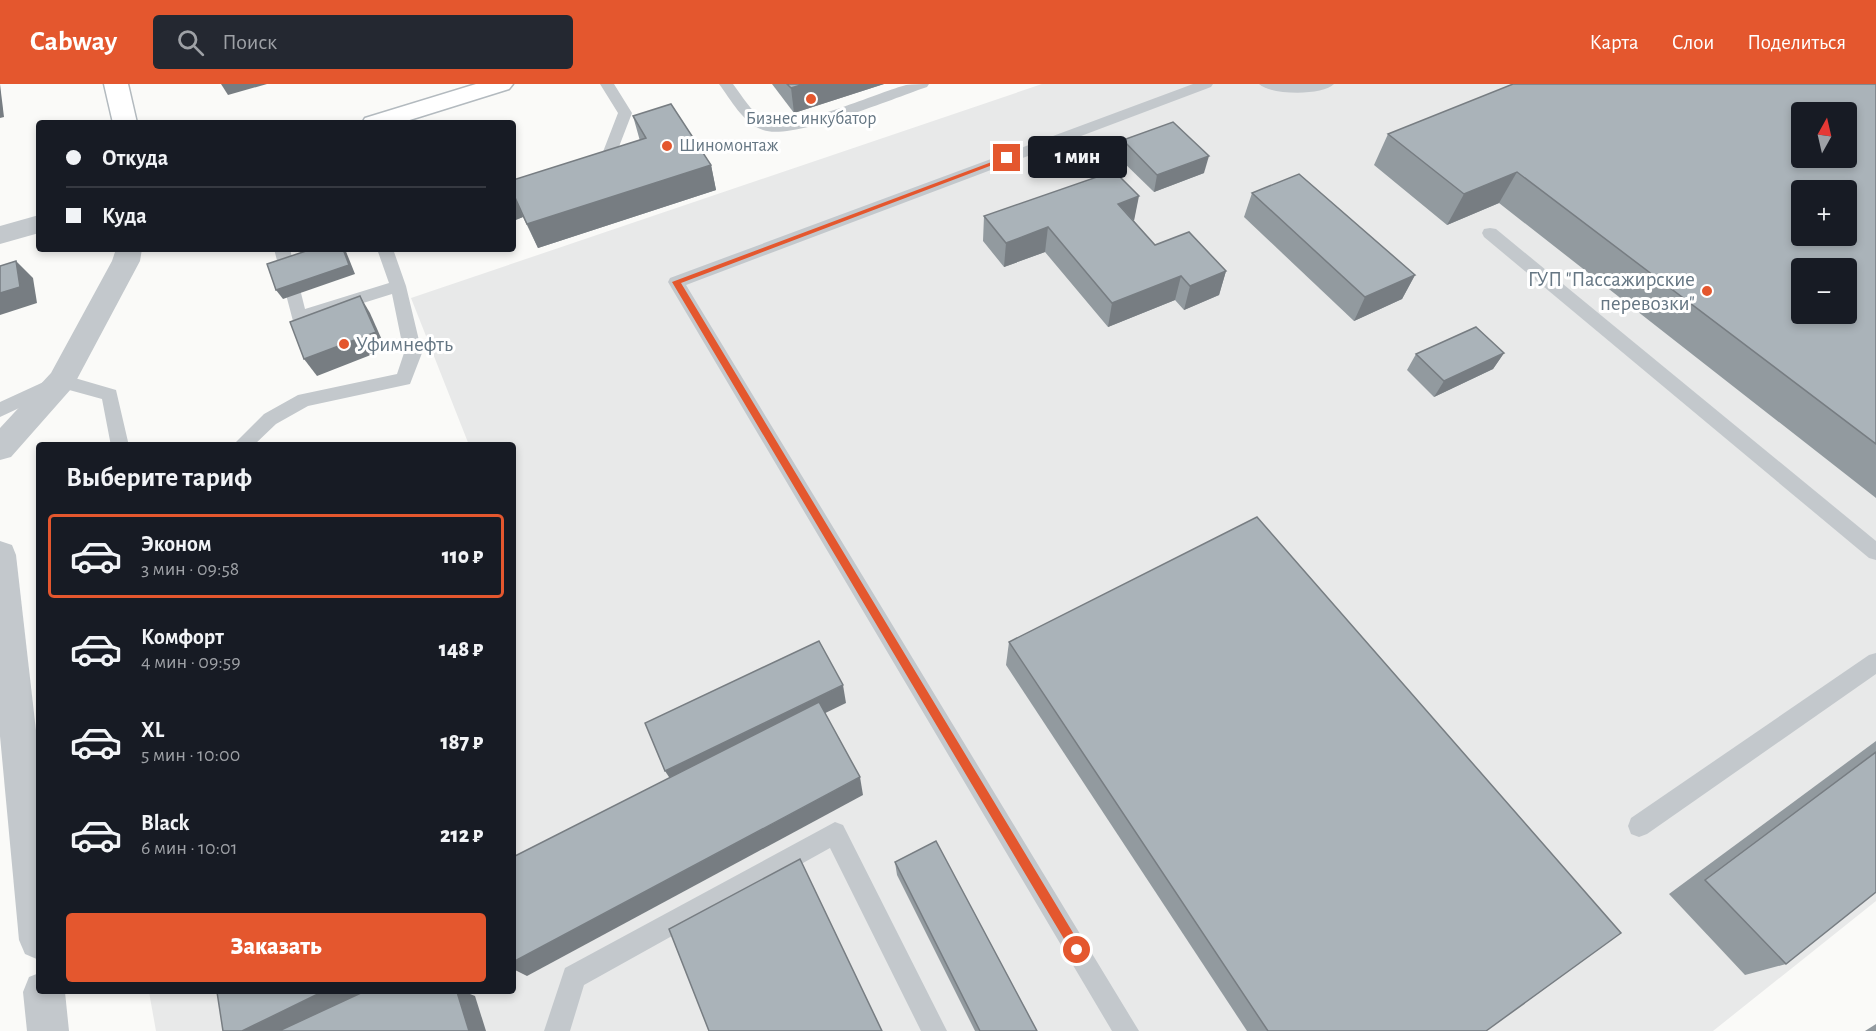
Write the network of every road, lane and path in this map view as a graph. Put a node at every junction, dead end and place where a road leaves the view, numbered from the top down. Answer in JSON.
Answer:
{"nodes":[{"id":1,"x":116,"y":84,"type":"edge"},
{"id":2,"x":501,"y":84,"type":"edge"},
{"id":3,"x":608,"y":84,"type":"edge"},
{"id":4,"x":726,"y":84,"type":"edge"},
{"id":5,"x":922,"y":84,"type":"edge"},
{"id":6,"x":1206,"y":84,"type":"edge"},
{"id":7,"x":1266,"y":84,"type":"edge"},
{"id":8,"x":1327,"y":84,"type":"edge"},
{"id":9,"x":401,"y":119,"type":"edge"},
{"id":10,"x":124,"y":120,"type":"edge"},
{"id":11,"x":608,"y":157,"type":"edge"},
{"id":12,"x":36,"y":225,"type":"edge"},
{"id":13,"x":1490,"y":233,"type":"dead end"},
{"id":14,"x":0,"y":235,"type":"edge"},
{"id":15,"x":128,"y":252,"type":"edge"},
{"id":16,"x":283,"y":252,"type":"edge"},
{"id":17,"x":387,"y":252,"type":"edge"},
{"id":18,"x":398,"y":286,"type":"junction"},
{"id":19,"x":61,"y":381,"type":"junction"},
{"id":20,"x":0,"y":410,"type":"edge"},
{"id":21,"x":119,"y":442,"type":"edge"},
{"id":22,"x":245,"y":442,"type":"edge"},
{"id":23,"x":0,"y":448,"type":"edge"},
{"id":24,"x":1876,"y":552,"type":"edge"},
{"id":25,"x":1,"y":576,"type":"edge"},
{"id":26,"x":1876,"y":663,"type":"edge"},
{"id":27,"x":1639,"y":826,"type":"dead end"},
{"id":28,"x":36,"y":888,"type":"edge"},
{"id":29,"x":44,"y":994,"type":"edge"},
{"id":30,"x":48,"y":1031,"type":"edge"},
{"id":31,"x":557,"y":1031,"type":"edge"},
{"id":32,"x":934,"y":1031,"type":"edge"},
{"id":33,"x":1126,"y":1031,"type":"edge"}],
"edges":[{"from":1,"to":10,"type":"street"},
{"from":2,"to":9,"type":"street"},
{"from":3,"to":11,"type":"lane"},
{"from":4,"to":5,"type":"lane"},
{"from":6,"to":33,"type":"lane"},
{"from":7,"to":8,"type":"lane"},
{"from":12,"to":14,"type":"street"},
{"from":13,"to":24,"type":"lane"},
{"from":15,"to":19,"type":"street"},
{"from":16,"to":18,"type":"lane"},
{"from":17,"to":18,"type":"lane"},
{"from":18,"to":22,"type":"lane"},
{"from":19,"to":20,"type":"lane"},
{"from":19,"to":21,"type":"lane"},
{"from":19,"to":23,"type":"street"},
{"from":25,"to":28,"type":"street"},
{"from":26,"to":27,"type":"lane"},
{"from":29,"to":30,"type":"street"},
{"from":31,"to":32,"type":"lane"}]}
